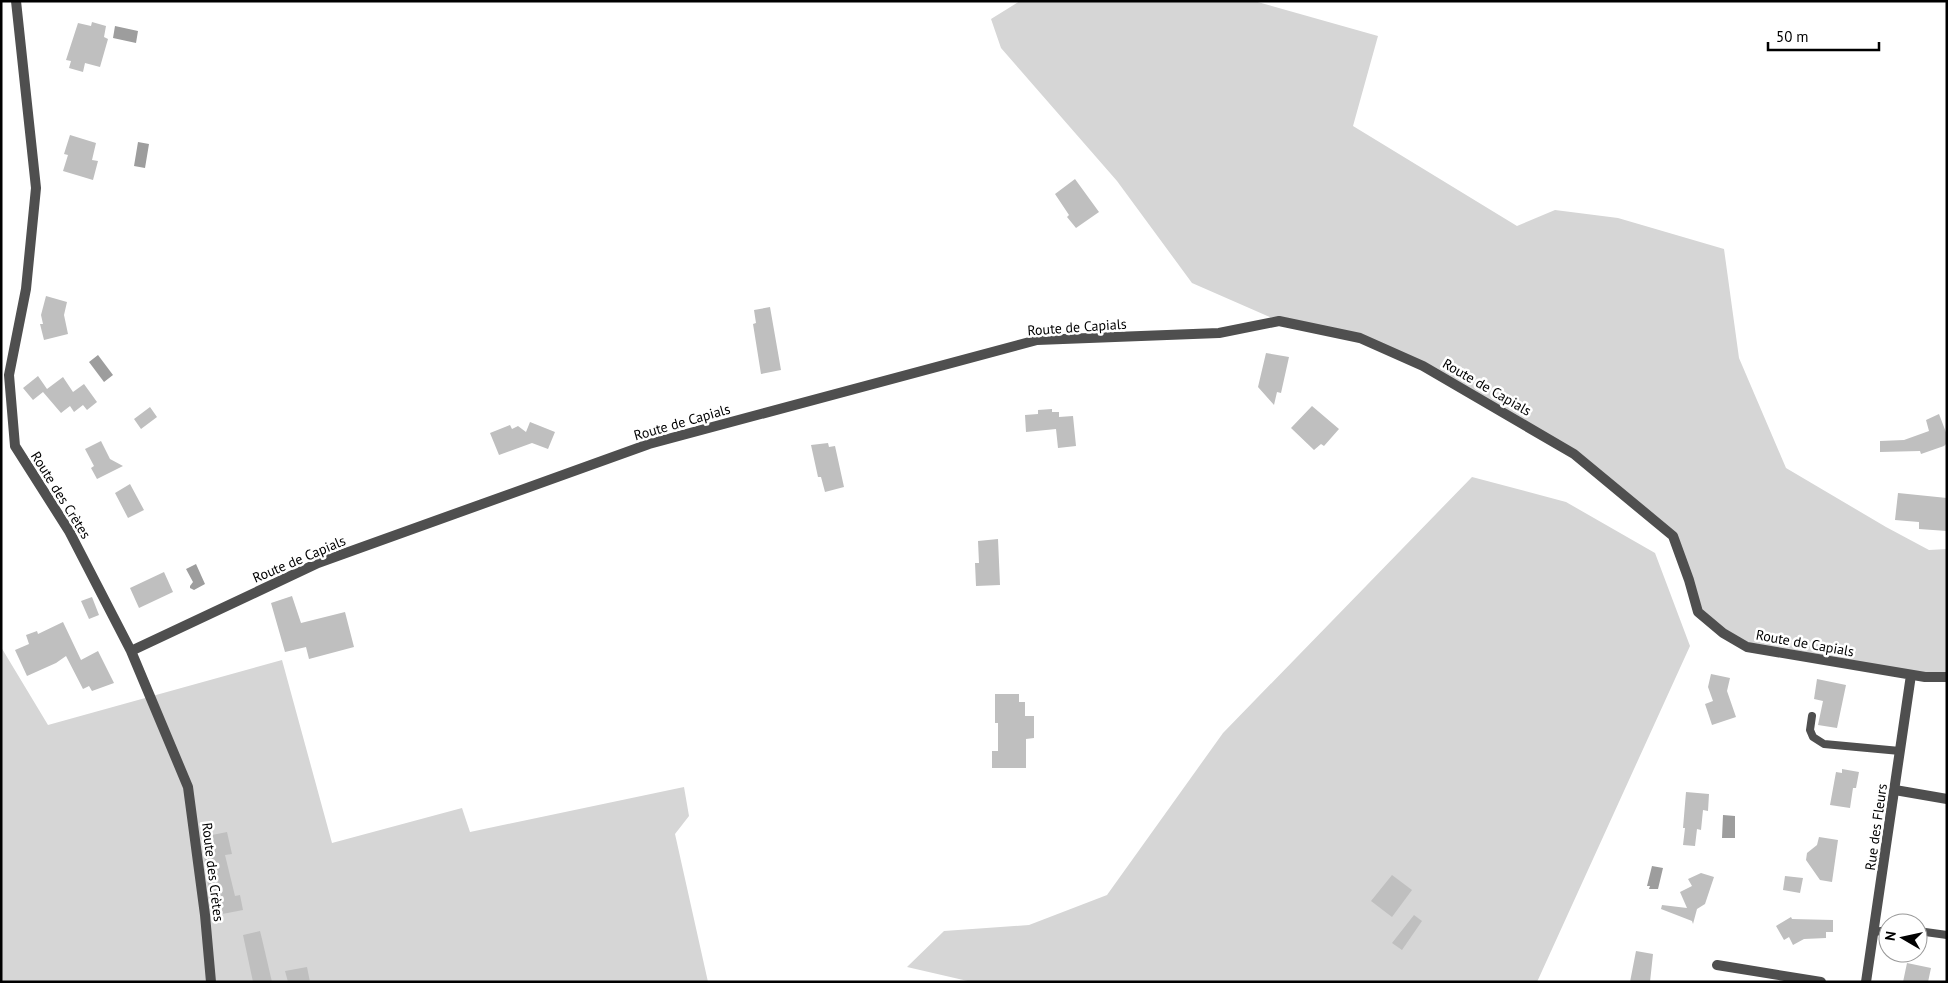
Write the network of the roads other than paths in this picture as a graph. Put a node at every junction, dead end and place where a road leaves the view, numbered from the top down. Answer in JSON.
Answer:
{"nodes":[{"id":1,"x":16,"y":1,"type":"edge"},
{"id":2,"x":131,"y":652,"type":"junction"},
{"id":3,"x":1911,"y":675,"type":"junction"},
{"id":4,"x":1947,"y":677,"type":"edge"},
{"id":5,"x":1812,"y":716,"type":"dead end"},
{"id":6,"x":1900,"y":751,"type":"junction"},
{"id":7,"x":1895,"y":790,"type":"junction"},
{"id":8,"x":1947,"y":799,"type":"edge"},
{"id":9,"x":1878,"y":931,"type":"edge"},
{"id":10,"x":1874,"y":932,"type":"junction"},
{"id":11,"x":1928,"y":932,"type":"edge"},
{"id":12,"x":1947,"y":935,"type":"edge"},
{"id":13,"x":1717,"y":965,"type":"dead end"},
{"id":14,"x":211,"y":982,"type":"edge"},
{"id":15,"x":1820,"y":982,"type":"edge"},
{"id":16,"x":1866,"y":982,"type":"edge"}],
"edges":[{"from":1,"to":2,"type":"street","name":"Route des Crètes"},
{"from":2,"to":3,"type":"street","name":"Route de Capials"},
{"from":2,"to":14,"type":"street","name":"Route des Crètes"},
{"from":3,"to":4,"type":"street","name":"Route de Capials"},
{"from":3,"to":6,"type":"street","name":"Rue des Fleurs"},
{"from":5,"to":6,"type":"lane"},
{"from":6,"to":7,"type":"street","name":"Rue des Fleurs"},
{"from":7,"to":8,"type":"street"},
{"from":7,"to":10,"type":"street","name":"Rue des Fleurs"},
{"from":9,"to":10,"type":"lane"},
{"from":10,"to":16,"type":"street","name":"Rue des Fleurs"},
{"from":11,"to":12,"type":"lane"},
{"from":13,"to":15,"type":"street"}]}
